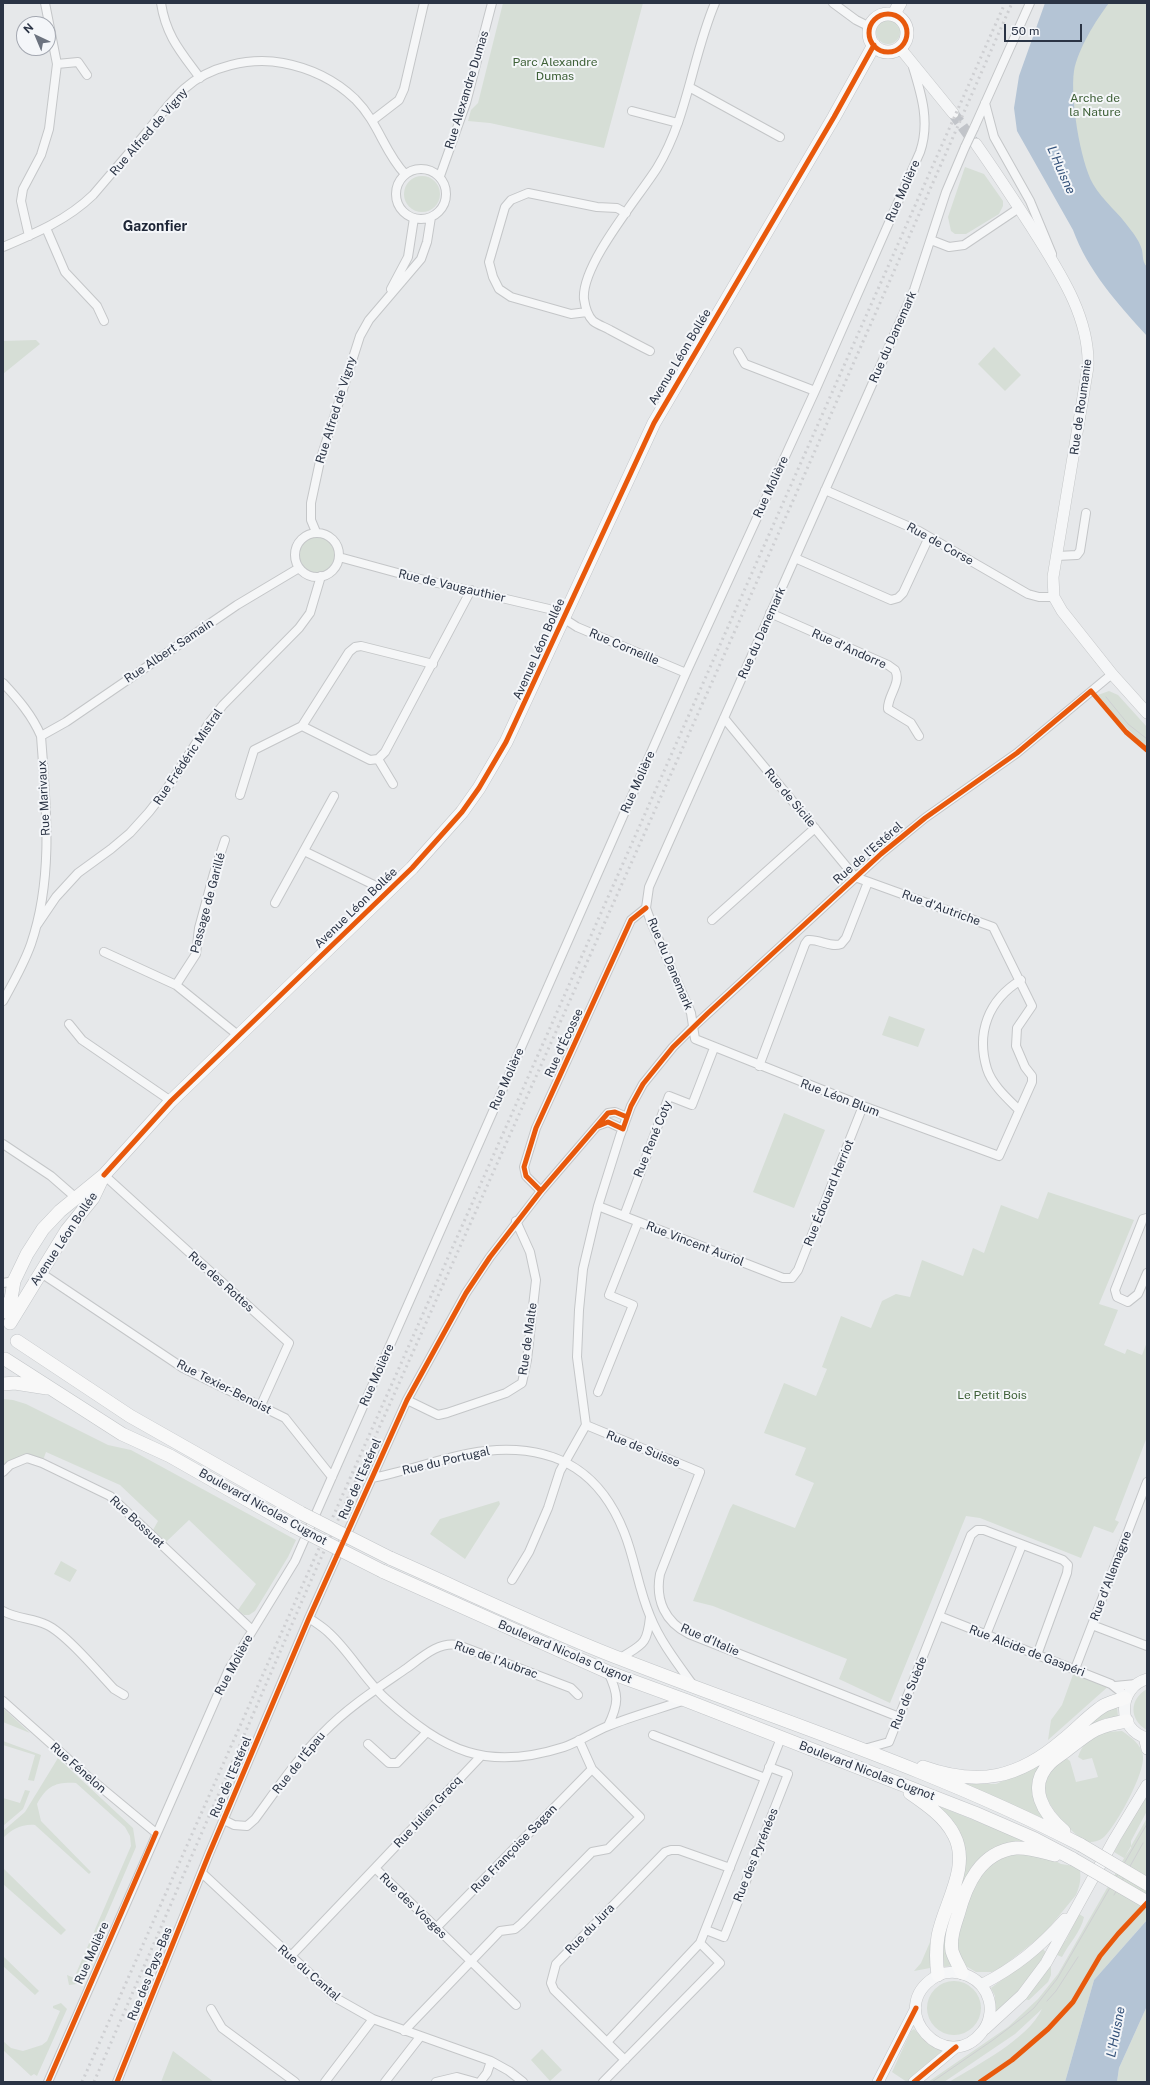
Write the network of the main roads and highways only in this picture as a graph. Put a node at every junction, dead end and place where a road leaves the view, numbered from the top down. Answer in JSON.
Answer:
{"nodes":[{"id":1,"x":897,"y":9,"type":"edge"},
{"id":2,"x":874,"y":45,"type":"junction"},
{"id":3,"x":104,"y":1175,"type":"junction"},
{"id":4,"x":9,"y":1282,"type":"edge"},
{"id":5,"x":3,"y":1312,"type":"edge"},
{"id":6,"x":7,"y":1321,"type":"edge"},
{"id":7,"x":17,"y":1341,"type":"junction"},
{"id":8,"x":4,"y":1359,"type":"edge"},
{"id":9,"x":3,"y":1384,"type":"edge"},
{"id":10,"x":52,"y":1389,"type":"junction"},
{"id":11,"x":1126,"y":1697,"type":"road end"},
{"id":12,"x":1127,"y":1721,"type":"road end"},
{"id":13,"x":861,"y":1750,"type":"junction"},
{"id":14,"x":898,"y":1783,"type":"junction"},
{"id":15,"x":1081,"y":1845,"type":"junction"},
{"id":16,"x":1073,"y":1858,"type":"junction"},
{"id":17,"x":1147,"y":1884,"type":"edge"},
{"id":18,"x":1147,"y":1902,"type":"edge"},
{"id":19,"x":962,"y":1973,"type":"road end"},
{"id":20,"x":937,"y":1976,"type":"road end"}],
"edges":[{"from":1,"to":2,"type":"main road"},
{"from":1,"to":2,"type":"main road"},
{"from":2,"to":3,"type":"main road","name":"Avenue Léon Bollée"},
{"from":3,"to":4,"type":"main road","name":"Avenue Léon Bollée"},
{"from":3,"to":6,"type":"main road","name":"Avenue Léon Bollée"},
{"from":4,"to":5,"type":"main road","name":"Avenue Léon Bollée"},
{"from":6,"to":7,"type":"main road","name":"Avenue Léon Bollée"},
{"from":7,"to":8,"type":"main road"},
{"from":7,"to":13,"type":"main road","name":"Boulevard Nicolas Cugnot","bridge":true},
{"from":8,"to":10,"type":"main road","name":"Boulevard Nicolas Cugnot"},
{"from":9,"to":10,"type":"main road"},
{"from":10,"to":14,"type":"main road","name":"Boulevard Nicolas Cugnot","bridge":true},
{"from":11,"to":13,"type":"main road"},
{"from":12,"to":15,"type":"main road"},
{"from":13,"to":15,"type":"main road","name":"Boulevard Nicolas Cugnot"},
{"from":14,"to":16,"type":"main road","name":"Boulevard Nicolas Cugnot"},
{"from":14,"to":20,"type":"main road"},
{"from":15,"to":17,"type":"main road","name":"Boulevard Nicolas Cugnot","bridge":true},
{"from":16,"to":18,"type":"main road","name":"Boulevard Nicolas Cugnot","bridge":true},
{"from":16,"to":19,"type":"main road"}]}
